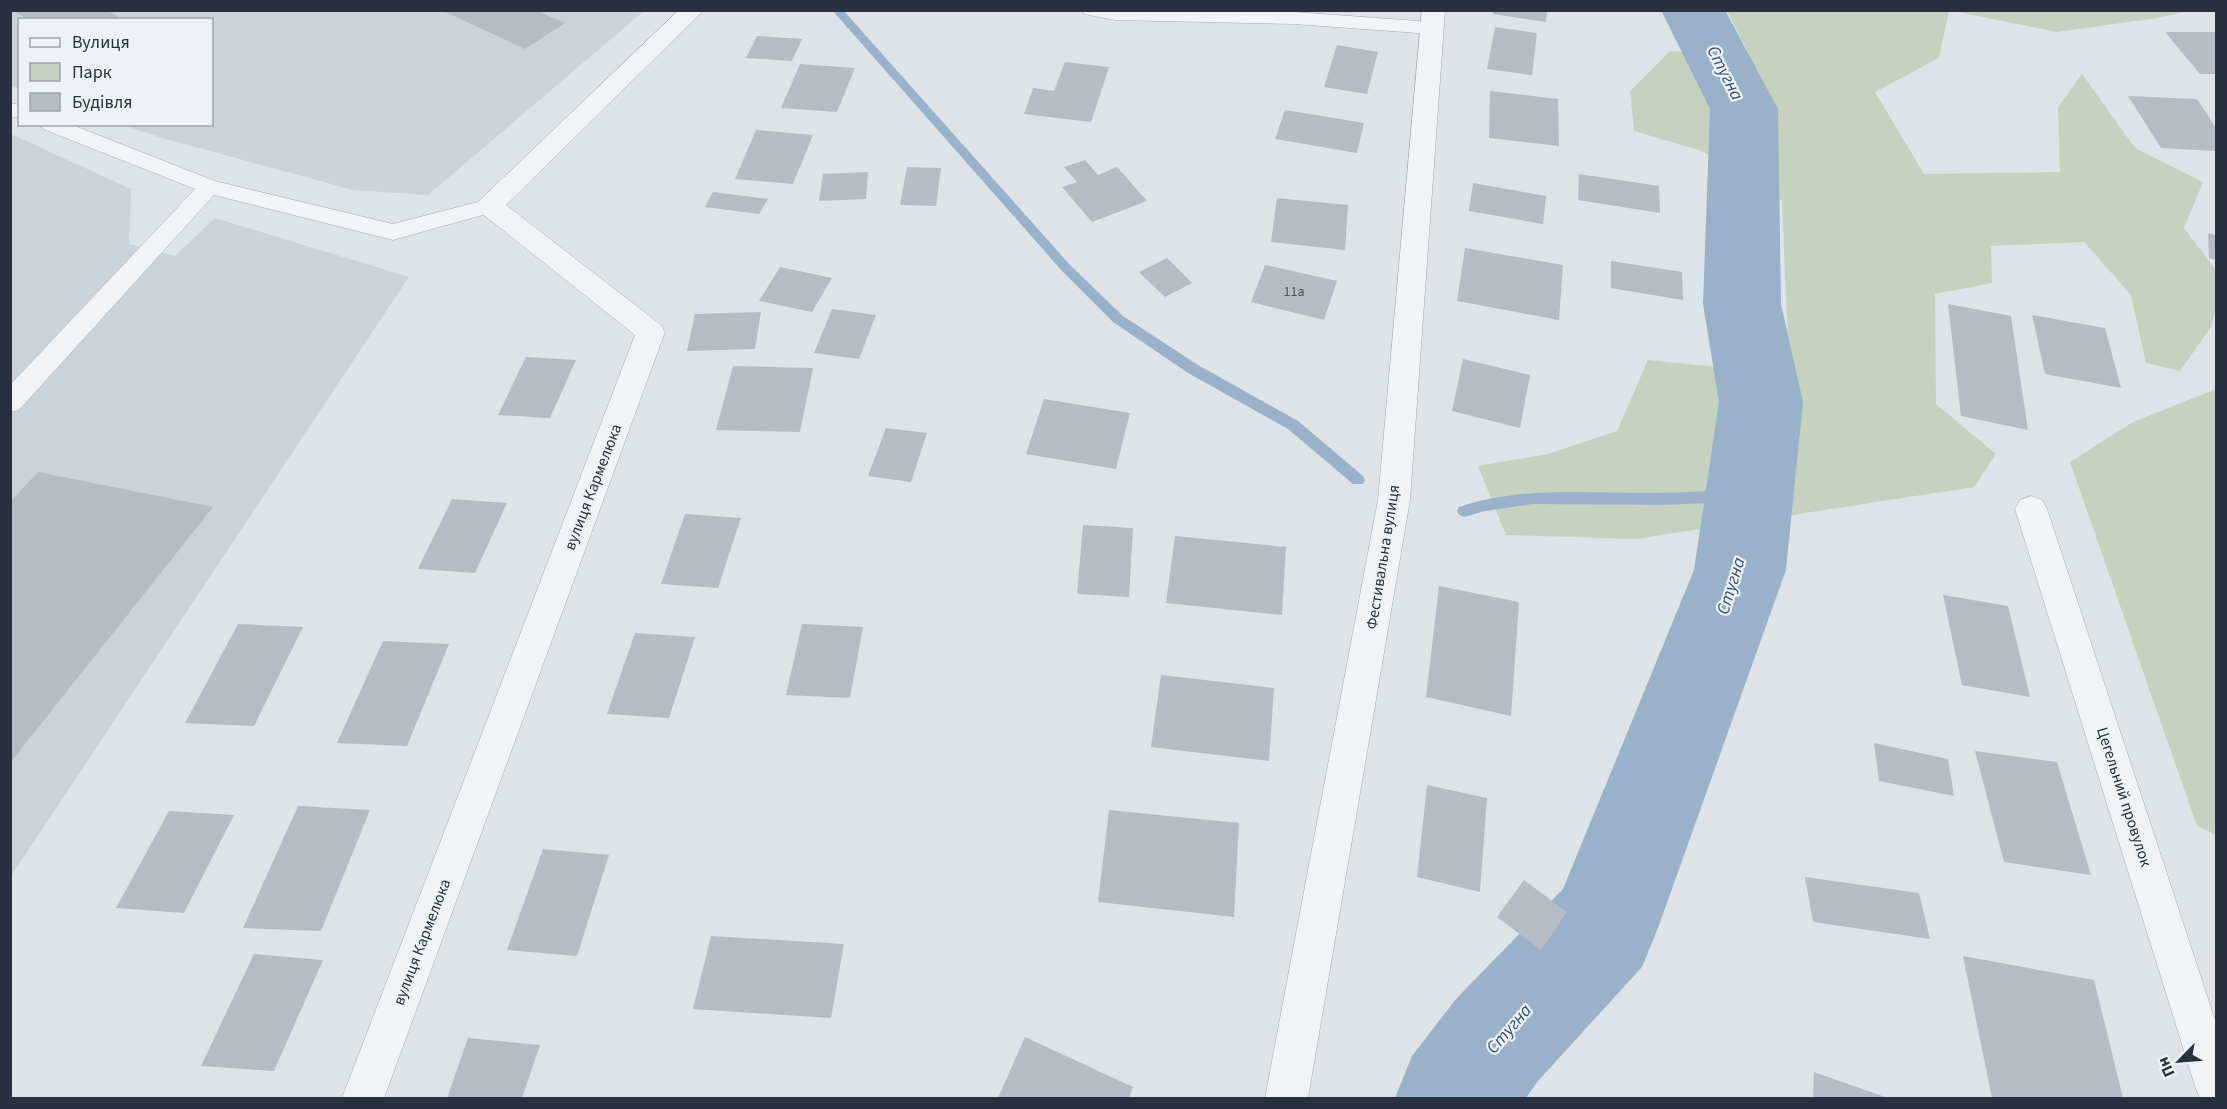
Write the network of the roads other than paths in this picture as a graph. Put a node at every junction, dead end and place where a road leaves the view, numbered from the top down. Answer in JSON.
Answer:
{"nodes":[{"id":1,"x":693,"y":10,"type":"edge"},
{"id":2,"x":1091,"y":10,"type":"edge"},
{"id":3,"x":1433,"y":19,"type":"edge"},
{"id":4,"x":55,"y":126,"type":"edge"},
{"id":5,"x":209,"y":188,"type":"junction"},
{"id":6,"x":489,"y":206,"type":"junction"},
{"id":7,"x":10,"y":403,"type":"edge"},
{"id":8,"x":2031,"y":509,"type":"dead end"},
{"id":9,"x":2217,"y":1086,"type":"edge"},
{"id":10,"x":363,"y":1098,"type":"edge"},
{"id":11,"x":1286,"y":1098,"type":"edge"}],
"edges":[{"from":1,"to":6,"type":"street"},
{"from":2,"to":3,"type":"lane"},
{"from":3,"to":11,"type":"street","name":"Фестивальна вулиця"},
{"from":4,"to":5,"type":"lane"},
{"from":5,"to":6,"type":"lane"},
{"from":5,"to":7,"type":"lane"},
{"from":6,"to":10,"type":"street","name":"вулиця Кармелюка"},
{"from":8,"to":9,"type":"street","name":"Цегельний провулок"}]}
